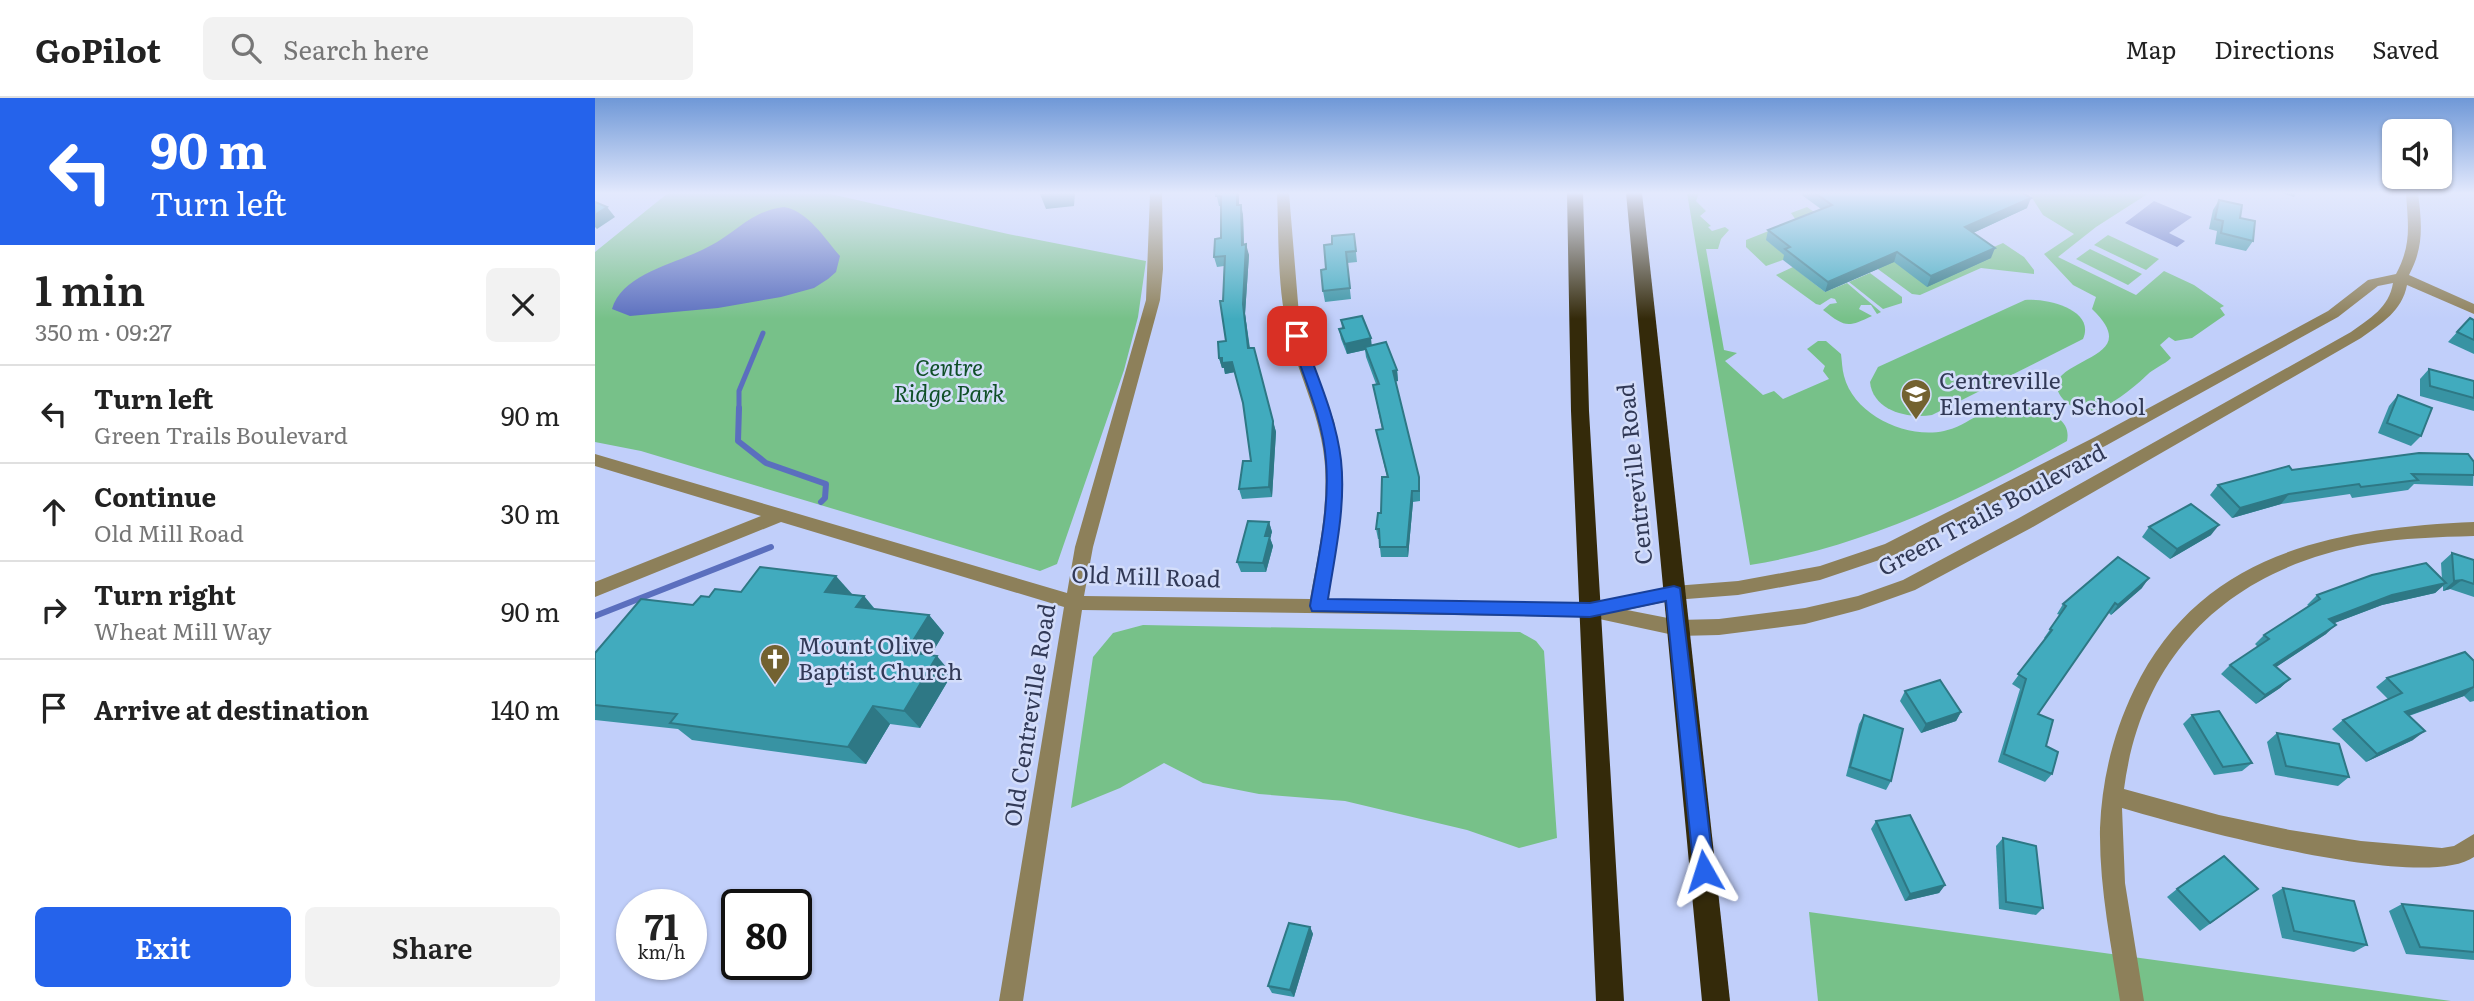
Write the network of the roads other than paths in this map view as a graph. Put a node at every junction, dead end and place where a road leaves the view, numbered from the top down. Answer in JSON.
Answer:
{"nodes":[{"id":1,"x":1155,"y":235,"type":"edge"},
{"id":2,"x":1286,"y":235,"type":"edge"},
{"id":3,"x":1576,"y":235,"type":"edge"},
{"id":4,"x":1638,"y":235,"type":"edge"},
{"id":5,"x":2416,"y":235,"type":"edge"},
{"id":6,"x":2401,"y":277,"type":"junction"},
{"id":7,"x":2474,"y":309,"type":"edge"},
{"id":8,"x":595,"y":460,"type":"edge"},
{"id":9,"x":779,"y":516,"type":"junction"},
{"id":10,"x":2474,"y":529,"type":"edge"},
{"id":11,"x":595,"y":590,"type":"edge"},
{"id":12,"x":1674,"y":593,"type":"junction"},
{"id":13,"x":1074,"y":603,"type":"junction"},
{"id":14,"x":1318,"y":606,"type":"junction"},
{"id":15,"x":1590,"y":610,"type":"junction"},
{"id":16,"x":1678,"y":628,"type":"junction"},
{"id":17,"x":2114,"y":796,"type":"junction"},
{"id":18,"x":2474,"y":844,"type":"edge"},
{"id":19,"x":1011,"y":1001,"type":"edge"},
{"id":20,"x":1610,"y":1001,"type":"edge"},
{"id":21,"x":1716,"y":1001,"type":"edge"},
{"id":22,"x":2132,"y":1001,"type":"edge"}],
"edges":[{"from":1,"to":13,"type":"street","name":"Old Centreville Road"},
{"from":2,"to":14,"type":"street"},
{"from":3,"to":15,"type":"highway","name":"Centreville Road"},
{"from":4,"to":12,"type":"highway","name":"Centreville Road"},
{"from":5,"to":6,"type":"street","name":"Green Trails Boulevard"},
{"from":6,"to":7,"type":"street"},
{"from":6,"to":12,"type":"street","name":"Green Trails Boulevard"},
{"from":6,"to":16,"type":"street","name":"Green Trails Boulevard"},
{"from":8,"to":9,"type":"street","name":"Old Mill Road"},
{"from":9,"to":11,"type":"street"},
{"from":9,"to":13,"type":"street","name":"Old Mill Road"},
{"from":10,"to":17,"type":"street"},
{"from":12,"to":15,"type":"street","name":"Green Trails Boulevard"},
{"from":12,"to":16,"type":"highway","name":"Centreville Road"},
{"from":13,"to":14,"type":"street","name":"Old Mill Road"},
{"from":13,"to":19,"type":"street","name":"Old Centreville Road"},
{"from":14,"to":15,"type":"street","name":"Old Mill Road"},
{"from":15,"to":16,"type":"street","name":"Green Trails Boulevard"},
{"from":15,"to":20,"type":"highway","name":"Centreville Road"},
{"from":16,"to":21,"type":"highway","name":"Centreville Road"},
{"from":17,"to":18,"type":"street"},
{"from":17,"to":22,"type":"street"}]}
